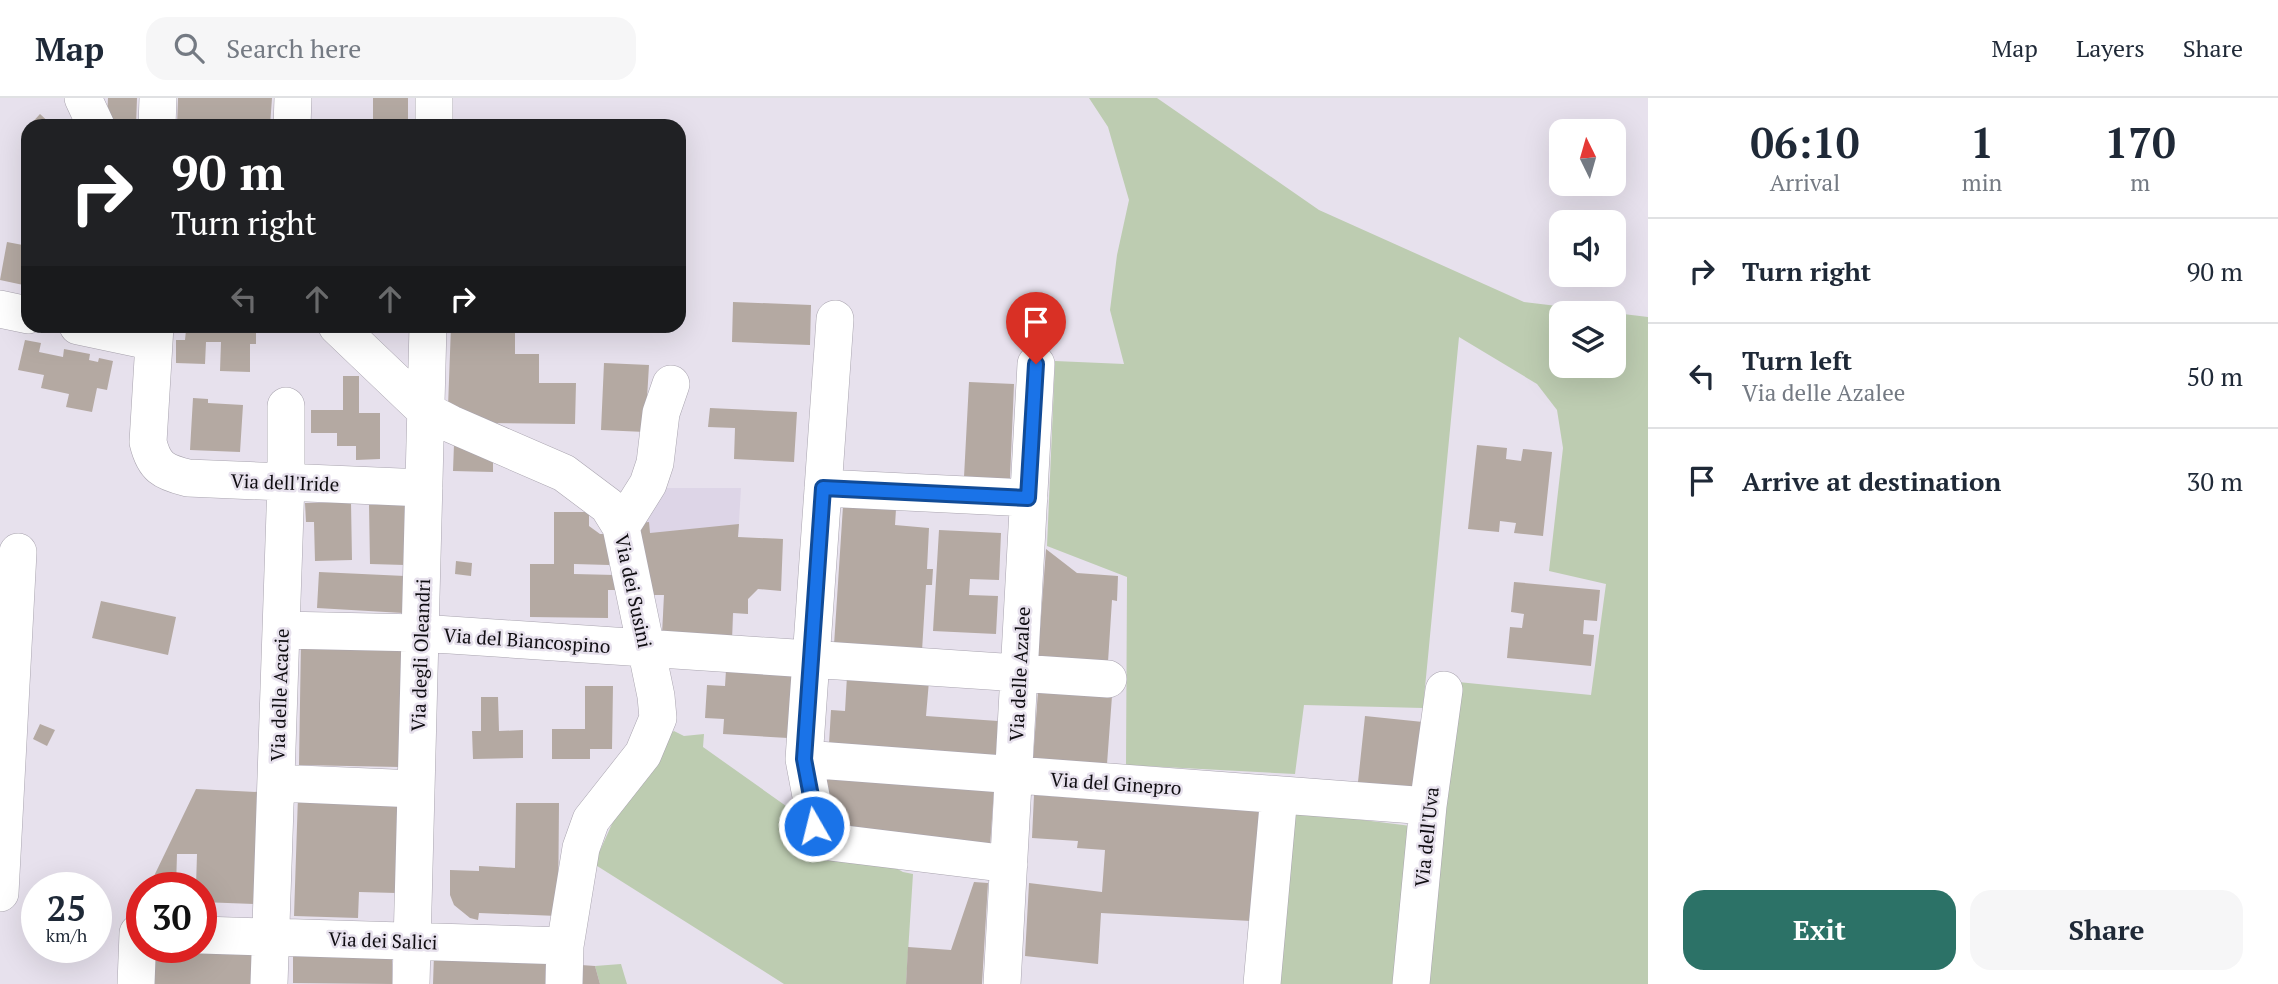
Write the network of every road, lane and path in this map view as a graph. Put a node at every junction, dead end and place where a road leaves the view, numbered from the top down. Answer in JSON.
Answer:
{"nodes":[{"id":1,"x":83,"y":98,"type":"edge"},
{"id":2,"x":158,"y":98,"type":"edge"},
{"id":3,"x":293,"y":98,"type":"edge"},
{"id":4,"x":434,"y":98,"type":"edge"},
{"id":5,"x":93,"y":119,"type":"edge"},
{"id":6,"x":157,"y":119,"type":"edge"},
{"id":7,"x":292,"y":119,"type":"edge"},
{"id":8,"x":434,"y":119,"type":"edge"},
{"id":9,"x":0,"y":309,"type":"edge"},
{"id":10,"x":21,"y":314,"type":"edge"},
{"id":11,"x":835,"y":319,"type":"dead end"},
{"id":12,"x":344,"y":333,"type":"edge"},
{"id":13,"x":428,"y":333,"type":"edge"},
{"id":14,"x":155,"y":334,"type":"edge"},
{"id":15,"x":1036,"y":364,"type":"dead end"},
{"id":16,"x":671,"y":384,"type":"dead end"},
{"id":17,"x":286,"y":406,"type":"dead end"},
{"id":18,"x":426,"y":411,"type":"junction"},
{"id":19,"x":286,"y":482,"type":"junction"},
{"id":20,"x":424,"y":488,"type":"junction"},
{"id":21,"x":823,"y":488,"type":"junction"},
{"id":22,"x":1028,"y":498,"type":"junction"},
{"id":23,"x":621,"y":527,"type":"junction"},
{"id":24,"x":19,"y":552,"type":"dead end"},
{"id":25,"x":7,"y":622,"type":"edge"},
{"id":26,"x":281,"y":630,"type":"junction"},
{"id":27,"x":420,"y":633,"type":"junction"},
{"id":28,"x":646,"y":649,"type":"junction"},
{"id":29,"x":811,"y":660,"type":"junction"},
{"id":30,"x":1019,"y":673,"type":"junction"},
{"id":31,"x":1108,"y":679,"type":"dead end"},
{"id":32,"x":1444,"y":690,"type":"dead end"},
{"id":33,"x":804,"y":759,"type":"junction"},
{"id":34,"x":3,"y":768,"type":"edge"},
{"id":35,"x":1014,"y":776,"type":"junction"},
{"id":36,"x":276,"y":783,"type":"junction"},
{"id":37,"x":416,"y":789,"type":"junction"},
{"id":38,"x":1279,"y":795,"type":"junction"},
{"id":39,"x":1428,"y":806,"type":"junction"},
{"id":40,"x":1009,"y":864,"type":"junction"},
{"id":41,"x":0,"y":893,"type":"edge"},
{"id":42,"x":217,"y":935,"type":"edge"},
{"id":43,"x":270,"y":937,"type":"junction"},
{"id":44,"x":412,"y":941,"type":"junction"},
{"id":45,"x":565,"y":946,"type":"junction"},
{"id":46,"x":138,"y":963,"type":"edge"},
{"id":47,"x":136,"y":984,"type":"edge"},
{"id":48,"x":269,"y":984,"type":"edge"},
{"id":49,"x":411,"y":984,"type":"edge"},
{"id":50,"x":564,"y":984,"type":"edge"},
{"id":51,"x":1002,"y":984,"type":"edge"},
{"id":52,"x":1262,"y":984,"type":"edge"},
{"id":53,"x":1411,"y":984,"type":"edge"}],
"edges":[{"from":1,"to":5,"type":"street"},
{"from":2,"to":6,"type":"street"},
{"from":3,"to":7,"type":"street"},
{"from":4,"to":8,"type":"street"},
{"from":9,"to":10,"type":"street"},
{"from":11,"to":21,"type":"street"},
{"from":12,"to":18,"type":"street","name":"Via dei Susini"},
{"from":13,"to":18,"type":"street","name":"Via degli Oleandri"},
{"from":14,"to":19,"type":"street","name":"Via dell'Iride"},
{"from":15,"to":22,"type":"street","name":"Via delle Azalee"},
{"from":16,"to":23,"type":"street"},
{"from":17,"to":19,"type":"street","name":"Via delle Acacie"},
{"from":18,"to":20,"type":"street","name":"Via degli Oleandri"},
{"from":18,"to":23,"type":"street","name":"Via dei Susini"},
{"from":19,"to":20,"type":"street","name":"Via dell'Iride"},
{"from":19,"to":26,"type":"street","name":"Via delle Acacie"},
{"from":20,"to":27,"type":"street","name":"Via degli Oleandri"},
{"from":21,"to":22,"type":"street"},
{"from":21,"to":29,"type":"street"},
{"from":22,"to":30,"type":"street","name":"Via delle Azalee"},
{"from":23,"to":28,"type":"street","name":"Via dei Susini"},
{"from":24,"to":25,"type":"street"},
{"from":25,"to":34,"type":"street"},
{"from":26,"to":27,"type":"street","name":"Via del Biancospino"},
{"from":26,"to":36,"type":"street","name":"Via delle Acacie"},
{"from":27,"to":28,"type":"street","name":"Via del Biancospino"},
{"from":27,"to":37,"type":"street","name":"Via degli Oleandri"},
{"from":28,"to":29,"type":"street","name":"Via del Biancospino"},
{"from":28,"to":45,"type":"street","name":"Via dei Susini"},
{"from":29,"to":30,"type":"street","name":"Via del Biancospino"},
{"from":29,"to":33,"type":"street"},
{"from":30,"to":31,"type":"street","name":"Via del Biancospino"},
{"from":30,"to":35,"type":"street","name":"Via delle Azalee"},
{"from":32,"to":39,"type":"street","name":"Via dell'Uva"},
{"from":33,"to":35,"type":"street","name":"Via del Ginepro"},
{"from":33,"to":40,"type":"street"},
{"from":34,"to":41,"type":"street"},
{"from":35,"to":38,"type":"street","name":"Via del Ginepro"},
{"from":35,"to":40,"type":"street","name":"Via delle Azalee"},
{"from":36,"to":37,"type":"street"},
{"from":36,"to":43,"type":"street","name":"Via delle Acacie"},
{"from":37,"to":44,"type":"street","name":"Via degli Oleandri"},
{"from":38,"to":39,"type":"street","name":"Via del Ginepro"},
{"from":38,"to":52,"type":"street"},
{"from":39,"to":53,"type":"street","name":"Via dell'Uva"},
{"from":40,"to":51,"type":"street","name":"Via delle Azalee"},
{"from":42,"to":43,"type":"street","name":"Via dei Salici"},
{"from":43,"to":44,"type":"street","name":"Via dei Salici"},
{"from":43,"to":48,"type":"street","name":"Via delle Acacie"},
{"from":44,"to":45,"type":"street","name":"Via dei Salici"},
{"from":44,"to":49,"type":"street","name":"Via degli Oleandri"},
{"from":45,"to":50,"type":"street","name":"Via dei Susini"},
{"from":46,"to":47,"type":"street"}]}
